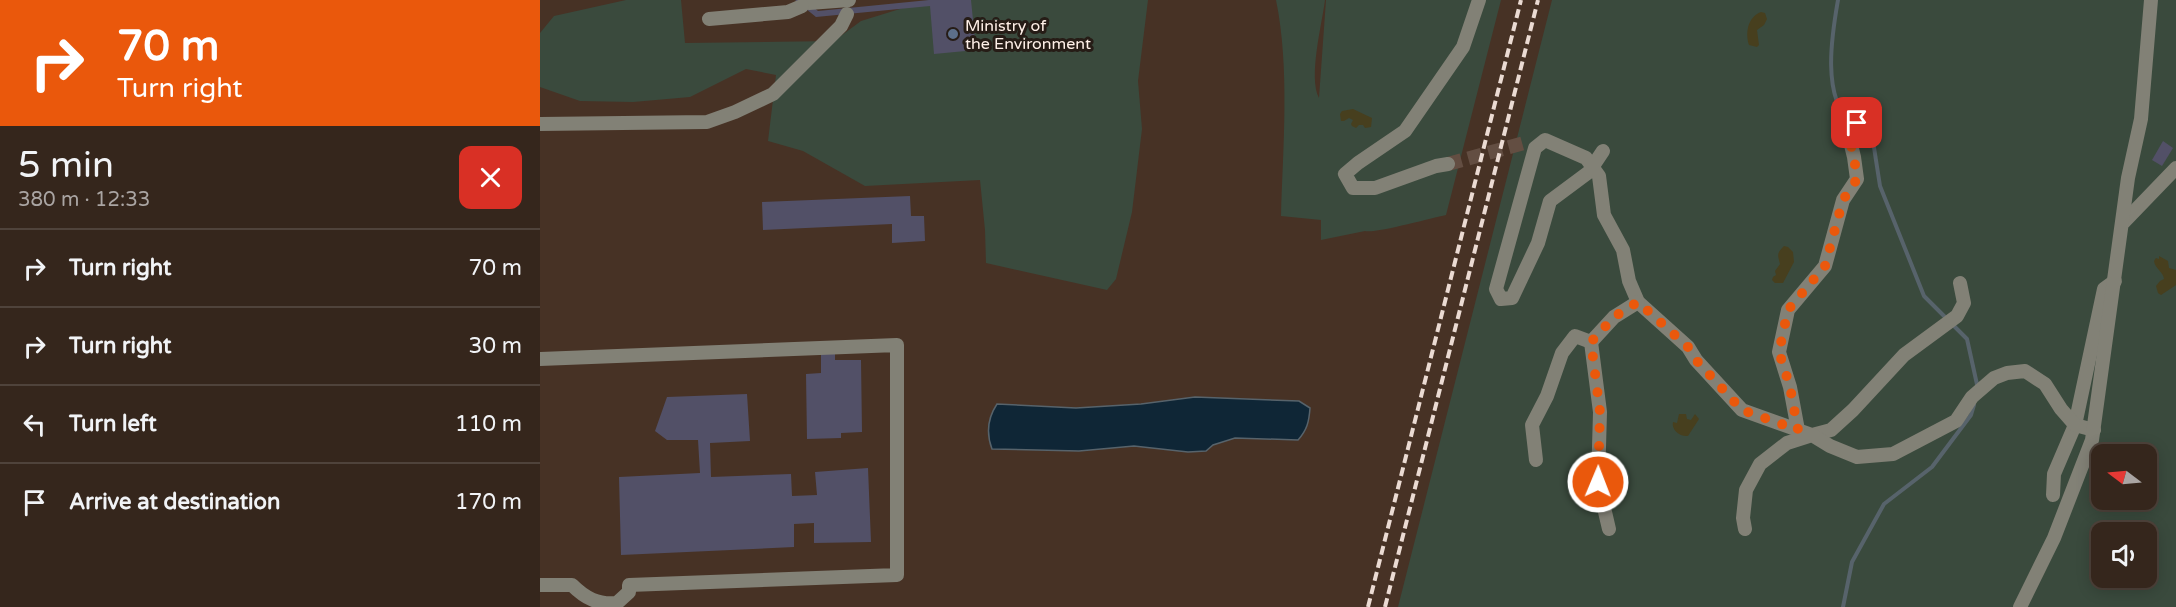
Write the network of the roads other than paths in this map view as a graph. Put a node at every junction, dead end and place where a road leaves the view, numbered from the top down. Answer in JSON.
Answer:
{"nodes":[{"id":1,"x":1479,"y":0,"type":"edge"},
{"id":2,"x":2151,"y":0,"type":"edge"},
{"id":3,"x":850,"y":6,"type":"edge"},
{"id":4,"x":709,"y":19,"type":"dead end"},
{"id":5,"x":1866,"y":113,"type":"dead end"},
{"id":6,"x":540,"y":124,"type":"edge"},
{"id":7,"x":1545,"y":140,"type":"junction"},
{"id":8,"x":1528,"y":142,"type":"tunnel mouth"},
{"id":9,"x":1603,"y":151,"type":"dead end"},
{"id":10,"x":1448,"y":164,"type":"tunnel mouth"},
{"id":11,"x":1592,"y":167,"type":"junction"},
{"id":12,"x":2176,"y":168,"type":"edge"},
{"id":13,"x":2124,"y":222,"type":"junction"},
{"id":14,"x":2115,"y":282,"type":"junction"},
{"id":15,"x":1960,"y":283,"type":"dead end"},
{"id":16,"x":1638,"y":302,"type":"junction"},
{"id":17,"x":1591,"y":342,"type":"junction"},
{"id":18,"x":540,"y":359,"type":"edge"},
{"id":19,"x":2075,"y":425,"type":"junction"},
{"id":20,"x":1798,"y":430,"type":"junction"},
{"id":21,"x":2094,"y":430,"type":"junction"},
{"id":22,"x":1812,"y":435,"type":"junction"},
{"id":23,"x":1536,"y":460,"type":"dead end"},
{"id":24,"x":2053,"y":495,"type":"dead end"},
{"id":25,"x":1609,"y":528,"type":"dead end"},
{"id":26,"x":1745,"y":528,"type":"dead end"},
{"id":27,"x":540,"y":585,"type":"edge"},
{"id":28,"x":2020,"y":607,"type":"edge"}],
"edges":[{"from":1,"to":10,"type":"lane"},
{"from":2,"to":13,"type":"lane"},
{"from":3,"to":4,"type":"lane"},
{"from":3,"to":6,"type":"lane"},
{"from":5,"to":20,"type":"lane"},
{"from":7,"to":8,"type":"lane"},
{"from":7,"to":11,"type":"lane"},
{"from":7,"to":11,"type":"lane"},
{"from":9,"to":11,"type":"lane"},
{"from":11,"to":16,"type":"lane"},
{"from":12,"to":13,"type":"lane"},
{"from":13,"to":14,"type":"lane"},
{"from":14,"to":19,"type":"lane"},
{"from":14,"to":21,"type":"lane"},
{"from":15,"to":22,"type":"lane"},
{"from":16,"to":17,"type":"lane"},
{"from":16,"to":20,"type":"lane"},
{"from":17,"to":23,"type":"lane"},
{"from":17,"to":25,"type":"lane"},
{"from":18,"to":27,"type":"lane"},
{"from":19,"to":21,"type":"lane"},
{"from":19,"to":22,"type":"lane"},
{"from":19,"to":24,"type":"lane"},
{"from":20,"to":22,"type":"lane"},
{"from":21,"to":28,"type":"lane"},
{"from":22,"to":26,"type":"lane"}]}
